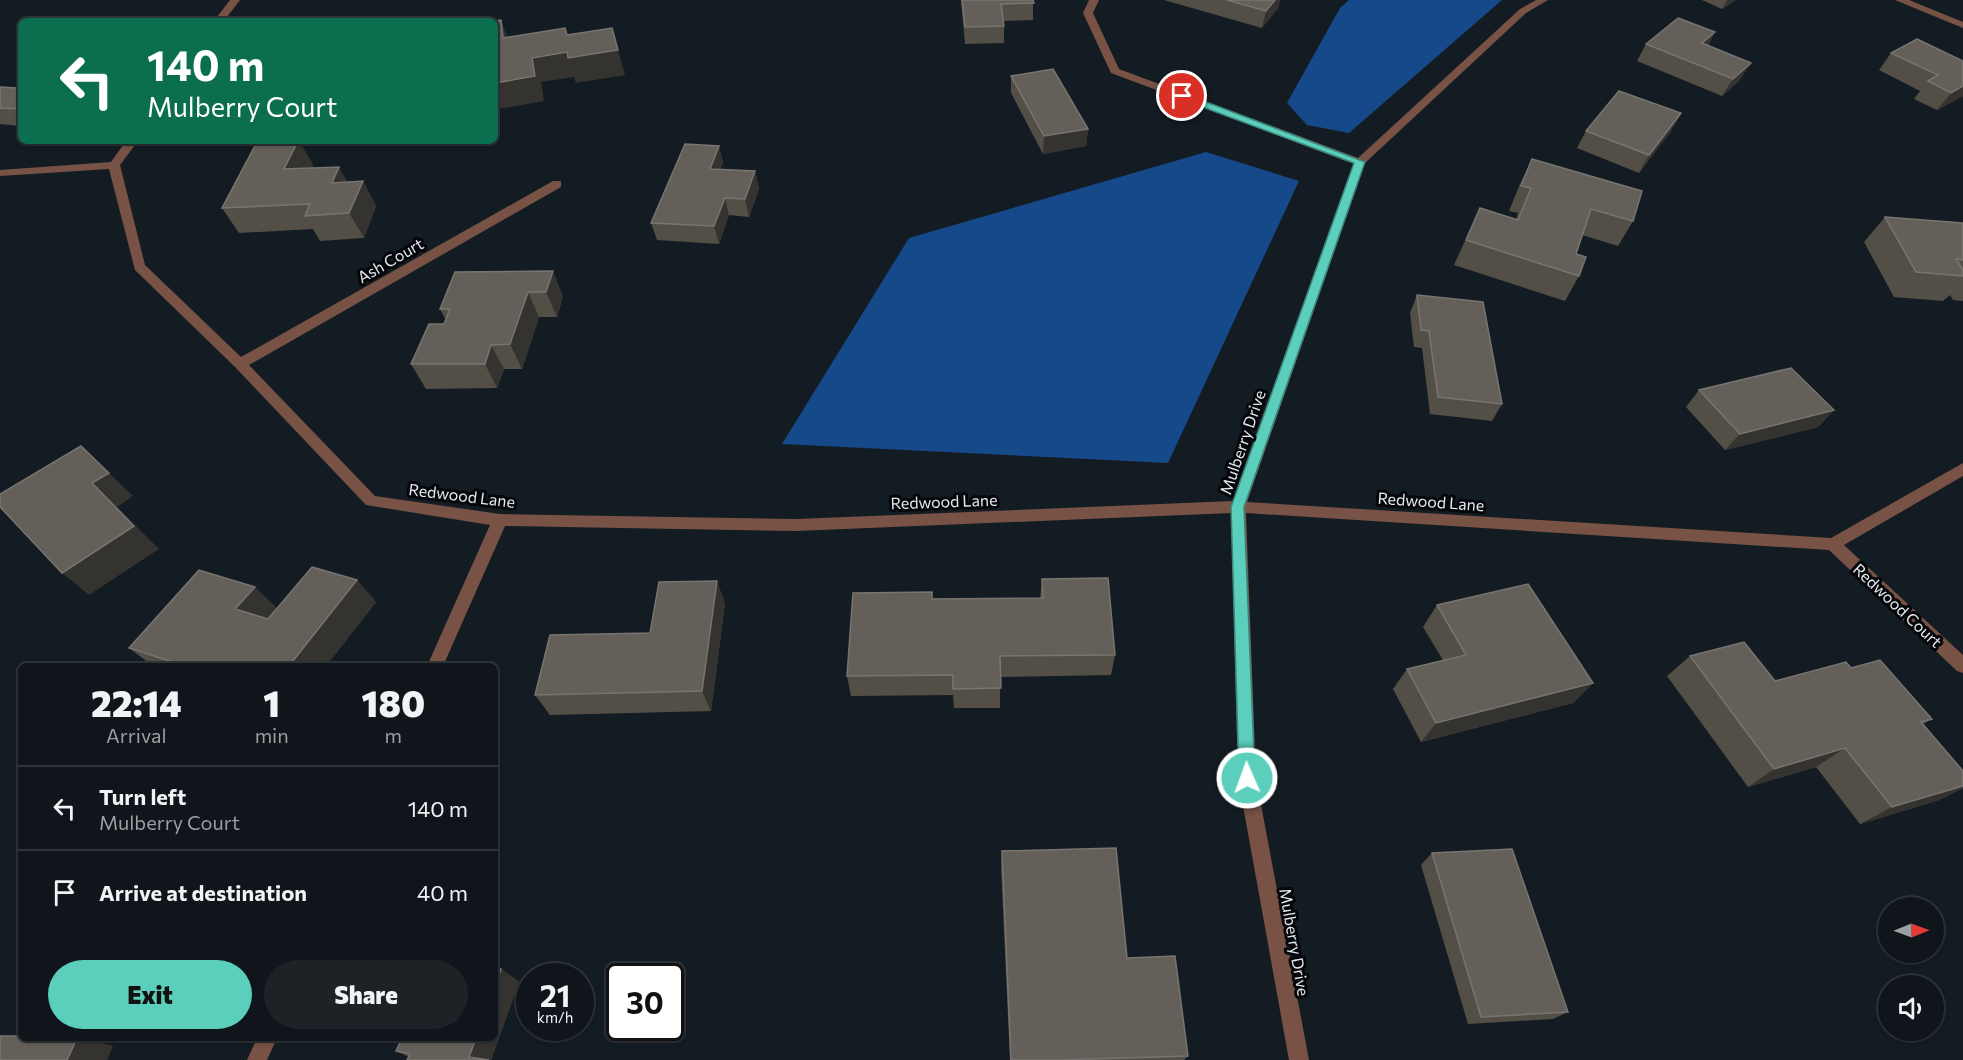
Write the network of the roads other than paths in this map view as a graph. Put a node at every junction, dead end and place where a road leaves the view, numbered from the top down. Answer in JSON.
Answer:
{"nodes":[{"id":1,"x":235,"y":0,"type":"edge"},
{"id":2,"x":1094,"y":0,"type":"edge"},
{"id":3,"x":1543,"y":0,"type":"edge"},
{"id":4,"x":1900,"y":0,"type":"edge"},
{"id":5,"x":221,"y":18,"type":"edge"},
{"id":6,"x":1963,"y":25,"type":"edge"},
{"id":7,"x":130,"y":144,"type":"edge"},
{"id":8,"x":1360,"y":162,"type":"junction"},
{"id":9,"x":114,"y":165,"type":"junction"},
{"id":10,"x":0,"y":173,"type":"edge"},
{"id":11,"x":557,"y":184,"type":"dead end"},
{"id":12,"x":240,"y":364,"type":"junction"},
{"id":13,"x":1963,"y":469,"type":"edge"},
{"id":14,"x":1238,"y":507,"type":"junction"},
{"id":15,"x":500,"y":520,"type":"junction"},
{"id":16,"x":1833,"y":544,"type":"junction"},
{"id":17,"x":436,"y":663,"type":"edge"},
{"id":18,"x":1963,"y":666,"type":"edge"},
{"id":19,"x":266,"y":1041,"type":"edge"},
{"id":20,"x":257,"y":1060,"type":"edge"},
{"id":21,"x":1299,"y":1060,"type":"edge"}],
"edges":[{"from":1,"to":5,"type":"street"},
{"from":2,"to":8,"type":"street"},
{"from":3,"to":8,"type":"street","name":"Mulberry Drive"},
{"from":4,"to":6,"type":"street"},
{"from":7,"to":9,"type":"street"},
{"from":8,"to":14,"type":"street","name":"Mulberry Drive"},
{"from":9,"to":10,"type":"street"},
{"from":9,"to":12,"type":"street","name":"Redwood Lane"},
{"from":11,"to":12,"type":"street","name":"Ash Court"},
{"from":12,"to":15,"type":"street","name":"Redwood Lane"},
{"from":13,"to":16,"type":"street"},
{"from":14,"to":15,"type":"street","name":"Redwood Lane"},
{"from":14,"to":16,"type":"street","name":"Redwood Lane"},
{"from":14,"to":21,"type":"street","name":"Mulberry Drive"},
{"from":15,"to":17,"type":"street"},
{"from":16,"to":18,"type":"street","name":"Redwood Court"},
{"from":19,"to":20,"type":"street"}]}
